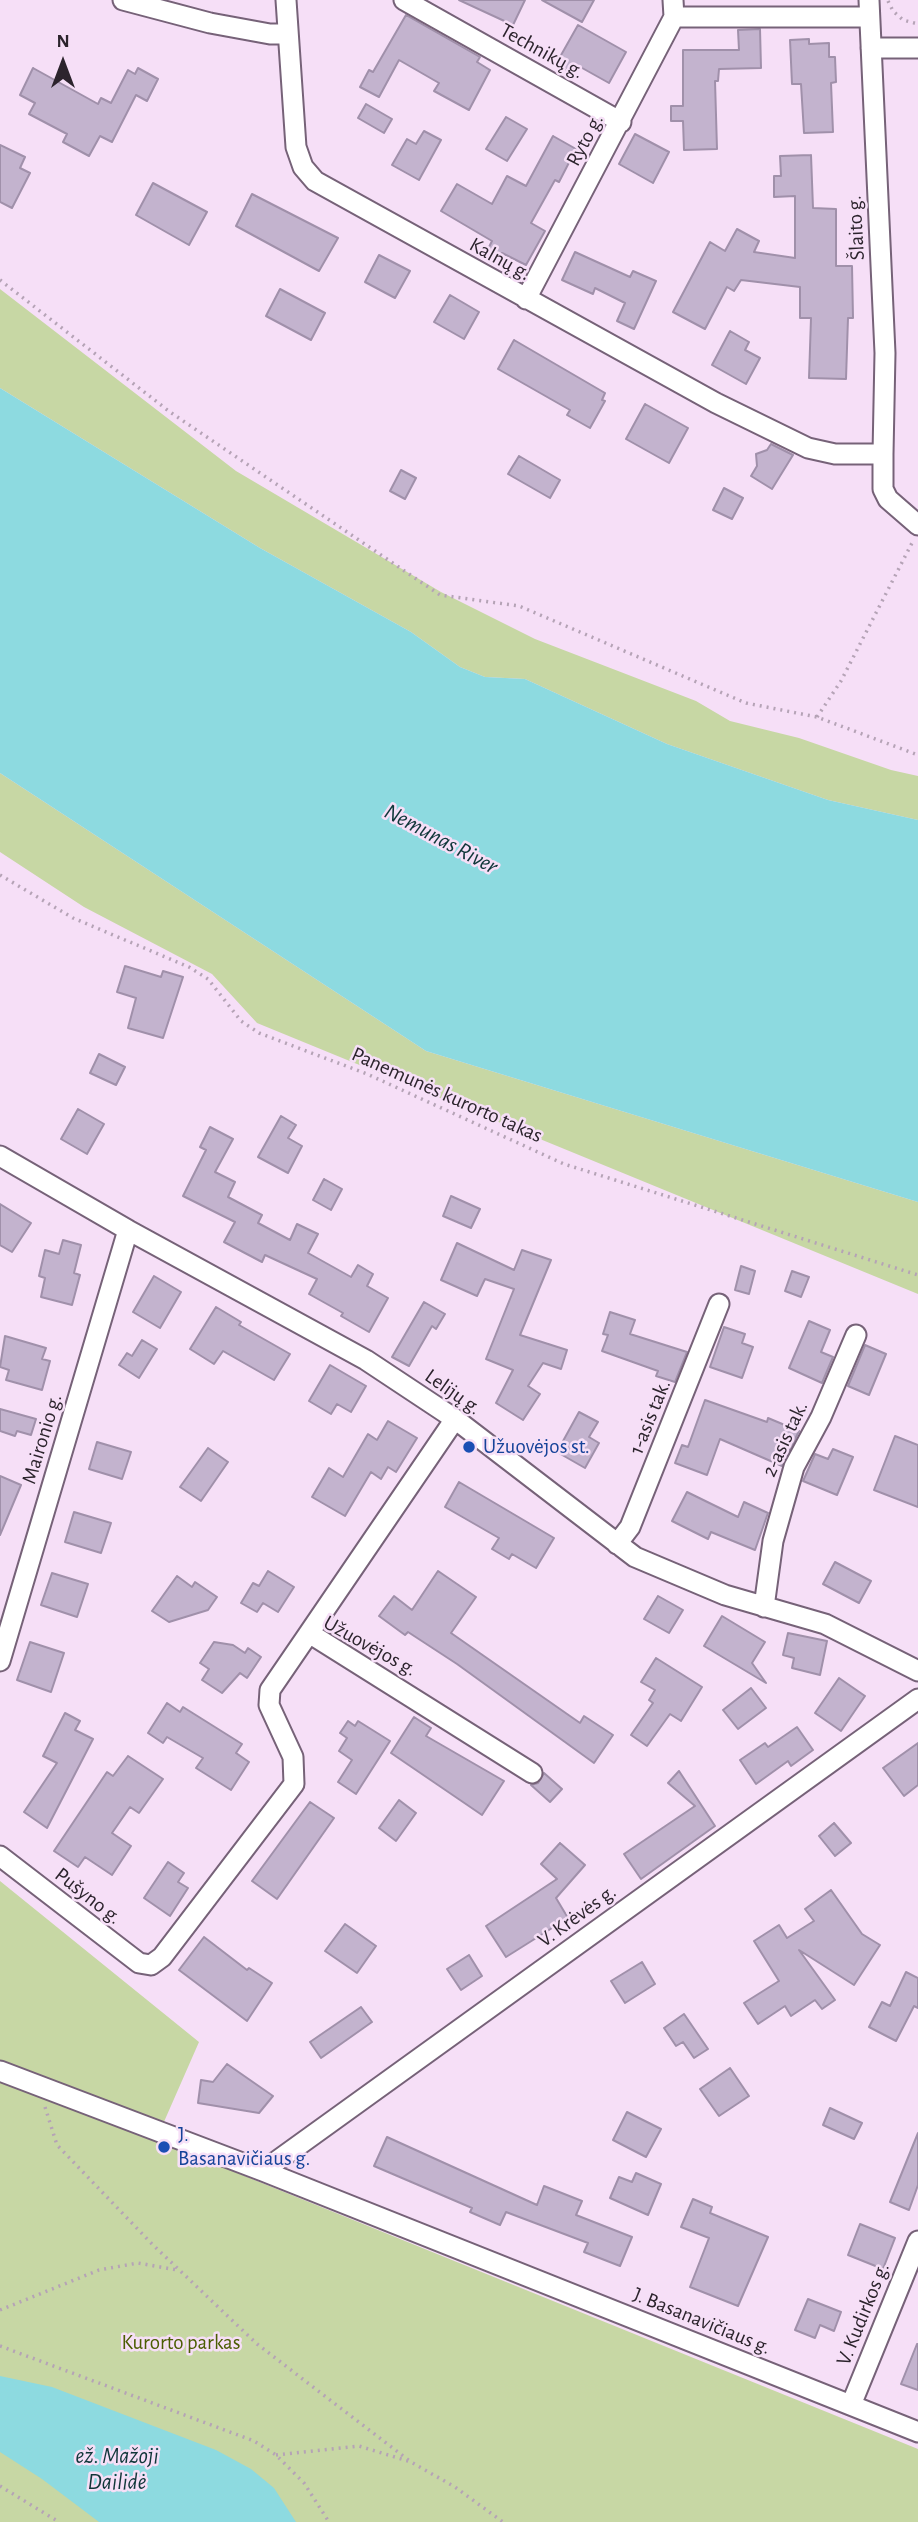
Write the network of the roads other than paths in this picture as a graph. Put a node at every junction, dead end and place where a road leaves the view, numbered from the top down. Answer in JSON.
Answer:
{"nodes":[{"id":1,"x":123,"y":0,"type":"edge"},
{"id":2,"x":286,"y":0,"type":"edge"},
{"id":3,"x":404,"y":0,"type":"edge"},
{"id":4,"x":674,"y":9,"type":"edge"},
{"id":5,"x":869,"y":9,"type":"edge"},
{"id":6,"x":288,"y":34,"type":"junction"},
{"id":7,"x":870,"y":48,"type":"junction"},
{"id":8,"x":918,"y":48,"type":"edge"},
{"id":9,"x":621,"y":122,"type":"junction"},
{"id":10,"x":526,"y":299,"type":"junction"},
{"id":11,"x":883,"y":454,"type":"junction"},
{"id":12,"x":918,"y":525,"type":"edge"},
{"id":13,"x":0,"y":1156,"type":"edge"},
{"id":14,"x":128,"y":1230,"type":"junction"},
{"id":15,"x":719,"y":1304,"type":"dead end"},
{"id":16,"x":856,"y":1335,"type":"dead end"},
{"id":17,"x":454,"y":1419,"type":"junction"},
{"id":18,"x":617,"y":1544,"type":"junction"},
{"id":19,"x":764,"y":1607,"type":"junction"},
{"id":20,"x":309,"y":1633,"type":"junction"},
{"id":21,"x":0,"y":1661,"type":"edge"},
{"id":22,"x":918,"y":1671,"type":"edge"},
{"id":23,"x":918,"y":1699,"type":"edge"},
{"id":24,"x":532,"y":1773,"type":"dead end"},
{"id":25,"x":0,"y":1856,"type":"edge"},
{"id":26,"x":151,"y":1965,"type":"joint"},
{"id":27,"x":0,"y":2071,"type":"edge"},
{"id":28,"x":264,"y":2171,"type":"junction"},
{"id":29,"x":918,"y":2241,"type":"edge"},
{"id":30,"x":851,"y":2404,"type":"junction"},
{"id":31,"x":918,"y":2432,"type":"edge"}],
"edges":[{"from":1,"to":6,"type":"street"},
{"from":2,"to":6,"type":"street","name":"Kalnų g."},
{"from":3,"to":9,"type":"street","name":"Technikų g."},
{"from":4,"to":5,"type":"street"},
{"from":4,"to":9,"type":"street","name":"Ryto g."},
{"from":5,"to":7,"type":"street","name":"Šlaito g."},
{"from":6,"to":10,"type":"street","name":"Kalnų g."},
{"from":7,"to":8,"type":"street"},
{"from":7,"to":11,"type":"street","name":"Šlaito g."},
{"from":9,"to":10,"type":"street","name":"Ryto g."},
{"from":10,"to":11,"type":"street","name":"Kalnų g."},
{"from":11,"to":12,"type":"street"},
{"from":13,"to":14,"type":"street","name":"Lelijų g."},
{"from":14,"to":17,"type":"street","name":"Lelijų g."},
{"from":14,"to":21,"type":"street","name":"Maironio g."},
{"from":15,"to":18,"type":"street","name":"1-asis tak."},
{"from":16,"to":19,"type":"street","name":"2-asis tak."},
{"from":17,"to":18,"type":"street","name":"Lelijų g."},
{"from":17,"to":20,"type":"street"},
{"from":18,"to":19,"type":"street","name":"Lelijų g."},
{"from":19,"to":22,"type":"street","name":"Lelijų g."},
{"from":20,"to":24,"type":"street","name":"Užuovėjos g."},
{"from":20,"to":26,"type":"street","name":"Užuovėjos g."},
{"from":23,"to":28,"type":"street","name":"V. Krėvės g."},
{"from":25,"to":26,"type":"street","name":"Pušyno g."},
{"from":27,"to":28,"type":"street","name":"J. Basanavičiaus g."},
{"from":28,"to":30,"type":"street","name":"J. Basanavičiaus g."},
{"from":29,"to":30,"type":"street","name":"V. Kudirkos g."},
{"from":30,"to":31,"type":"street","name":"J. Basanavičiaus g."}]}
